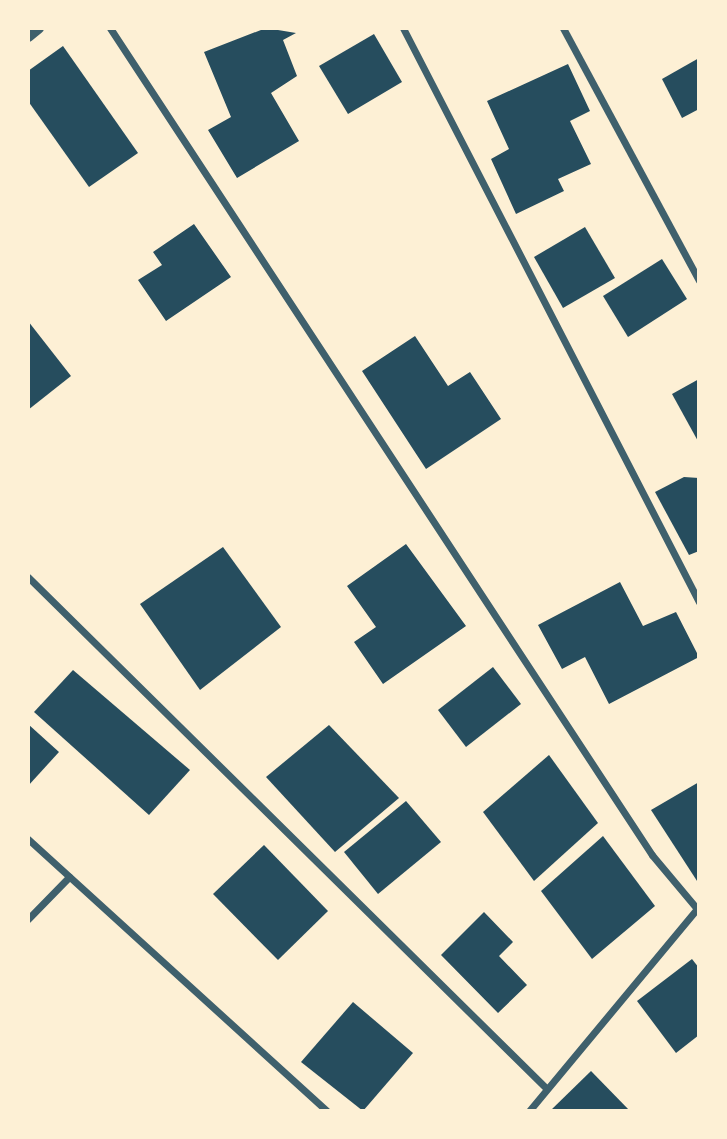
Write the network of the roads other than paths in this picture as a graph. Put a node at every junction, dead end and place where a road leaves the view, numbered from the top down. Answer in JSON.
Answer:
{"nodes":[{"id":1,"x":38,"y":28,"type":"edge"},
{"id":2,"x":110,"y":28,"type":"edge"},
{"id":3,"x":403,"y":28,"type":"edge"},
{"id":4,"x":563,"y":28,"type":"edge"},
{"id":5,"x":28,"y":36,"type":"edge"},
{"id":6,"x":699,"y":281,"type":"edge"},
{"id":7,"x":28,"y":577,"type":"edge"},
{"id":8,"x":699,"y":602,"type":"edge"},
{"id":9,"x":28,"y":839,"type":"edge"},
{"id":10,"x":69,"y":877,"type":"junction"},
{"id":11,"x":698,"y":910,"type":"edge"},
{"id":12,"x":28,"y":919,"type":"edge"},
{"id":13,"x":546,"y":1088,"type":"junction"},
{"id":14,"x":327,"y":1111,"type":"edge"},
{"id":15,"x":529,"y":1111,"type":"edge"}],
"edges":[{"from":1,"to":5,"type":"street"},
{"from":2,"to":11,"type":"street"},
{"from":3,"to":8,"type":"street"},
{"from":4,"to":6,"type":"street"},
{"from":7,"to":13,"type":"street"},
{"from":9,"to":10,"type":"street"},
{"from":10,"to":12,"type":"street"},
{"from":10,"to":14,"type":"street"},
{"from":11,"to":13,"type":"street"},
{"from":13,"to":15,"type":"street"}]}
